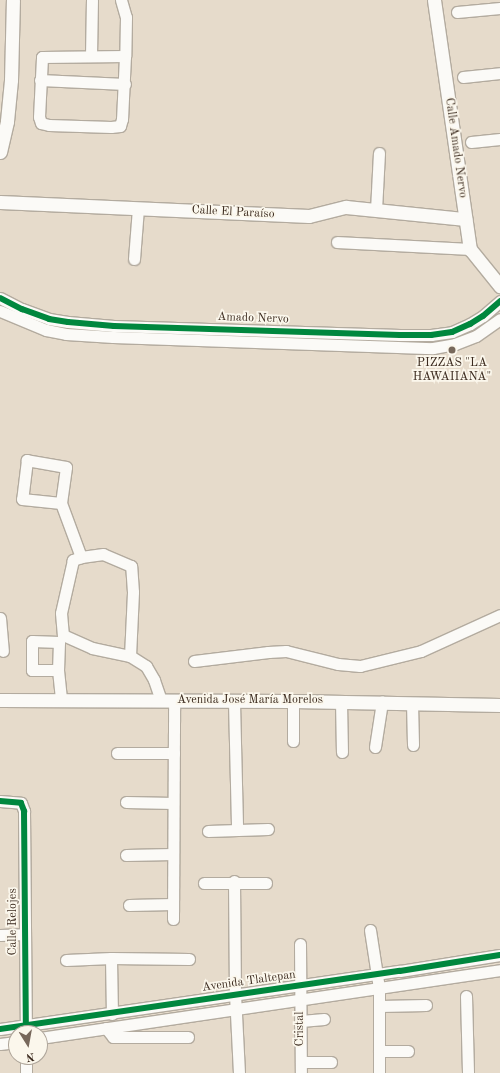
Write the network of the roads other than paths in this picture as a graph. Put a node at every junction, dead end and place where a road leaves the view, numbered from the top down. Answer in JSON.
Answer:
{"nodes":[{"id":1,"x":13,"y":0,"type":"edge"},
{"id":2,"x":92,"y":0,"type":"edge"},
{"id":3,"x":121,"y":0,"type":"edge"},
{"id":4,"x":434,"y":0,"type":"edge"},
{"id":5,"x":500,"y":8,"type":"edge"},
{"id":6,"x":457,"y":12,"type":"dead end"},
{"id":7,"x":91,"y":56,"type":"junction"},
{"id":8,"x":126,"y":56,"type":"junction"},
{"id":9,"x":500,"y":73,"type":"edge"},
{"id":10,"x":463,"y":76,"type":"dead end"},
{"id":11,"x":40,"y":80,"type":"junction"},
{"id":12,"x":124,"y":84,"type":"junction"},
{"id":13,"x":500,"y":139,"type":"edge"},
{"id":14,"x":471,"y":142,"type":"dead end"},
{"id":15,"x":0,"y":152,"type":"edge"},
{"id":16,"x":379,"y":153,"type":"dead end"},
{"id":17,"x":0,"y":202,"type":"edge"},
{"id":18,"x":138,"y":208,"type":"junction"},
{"id":19,"x":376,"y":210,"type":"junction"},
{"id":20,"x":465,"y":219,"type":"junction"},
{"id":21,"x":337,"y":242,"type":"dead end"},
{"id":22,"x":470,"y":249,"type":"junction"},
{"id":23,"x":134,"y":260,"type":"dead end"},
{"id":24,"x":500,"y":286,"type":"edge"},
{"id":25,"x":0,"y":298,"type":"edge"},
{"id":26,"x":500,"y":301,"type":"edge"},
{"id":27,"x":0,"y":312,"type":"edge"},
{"id":28,"x":500,"y":319,"type":"edge"},
{"id":29,"x":61,"y":503,"type":"junction"},
{"id":30,"x":81,"y":556,"type":"junction"},
{"id":31,"x":500,"y":615,"type":"edge"},
{"id":32,"x":0,"y":618,"type":"edge"},
{"id":33,"x":2,"y":651,"type":"dead end"},
{"id":34,"x":130,"y":656,"type":"junction"},
{"id":35,"x":194,"y":661,"type":"dead end"},
{"id":36,"x":58,"y":670,"type":"dead end"},
{"id":37,"x":0,"y":700,"type":"edge"},
{"id":38,"x":61,"y":700,"type":"junction"},
{"id":39,"x":161,"y":700,"type":"junction"},
{"id":40,"x":174,"y":701,"type":"junction"},
{"id":41,"x":294,"y":701,"type":"junction"},
{"id":42,"x":341,"y":701,"type":"junction"},
{"id":43,"x":234,"y":702,"type":"junction"},
{"id":44,"x":382,"y":702,"type":"junction"},
{"id":45,"x":412,"y":703,"type":"junction"},
{"id":46,"x":500,"y":705,"type":"edge"},
{"id":47,"x":293,"y":741,"type":"dead end"},
{"id":48,"x":413,"y":745,"type":"dead end"},
{"id":49,"x":375,"y":747,"type":"dead end"},
{"id":50,"x":342,"y":752,"type":"dead end"},
{"id":51,"x":117,"y":753,"type":"dead end"},
{"id":52,"x":174,"y":753,"type":"junction"},
{"id":53,"x":0,"y":801,"type":"edge"},
{"id":54,"x":126,"y":802,"type":"dead end"},
{"id":55,"x":174,"y":802,"type":"junction"},
{"id":56,"x":237,"y":829,"type":"junction"},
{"id":57,"x":268,"y":829,"type":"dead end"},
{"id":58,"x":208,"y":831,"type":"dead end"},
{"id":59,"x":173,"y":854,"type":"junction"},
{"id":60,"x":126,"y":855,"type":"dead end"},
{"id":61,"x":234,"y":881,"type":"junction"},
{"id":62,"x":204,"y":883,"type":"dead end"},
{"id":63,"x":266,"y":883,"type":"dead end"},
{"id":64,"x":173,"y":904,"type":"junction"},
{"id":65,"x":129,"y":905,"type":"dead end"},
{"id":66,"x":173,"y":919,"type":"dead end"},
{"id":67,"x":370,"y":930,"type":"dead end"},
{"id":68,"x":24,"y":934,"type":"junction"},
{"id":69,"x":0,"y":935,"type":"edge"},
{"id":70,"x":300,"y":944,"type":"dead end"},
{"id":71,"x":500,"y":954,"type":"edge"},
{"id":72,"x":112,"y":958,"type":"junction"},
{"id":73,"x":189,"y":959,"type":"dead end"},
{"id":74,"x":66,"y":960,"type":"dead end"},
{"id":75,"x":468,"y":960,"type":"junction"},
{"id":76,"x":500,"y":970,"type":"edge"},
{"id":77,"x":378,"y":974,"type":"junction"},
{"id":78,"x":471,"y":974,"type":"junction"},
{"id":79,"x":300,"y":986,"type":"junction"},
{"id":80,"x":379,"y":988,"type":"junction"},
{"id":81,"x":235,"y":994,"type":"junction"},
{"id":82,"x":466,"y":996,"type":"dead end"},
{"id":83,"x":301,"y":999,"type":"junction"},
{"id":84,"x":426,"y":1005,"type":"dead end"},
{"id":85,"x":380,"y":1006,"type":"junction"},
{"id":86,"x":235,"y":1009,"type":"junction"},
{"id":87,"x":112,"y":1014,"type":"junction"},
{"id":88,"x":324,"y":1020,"type":"dead end"},
{"id":89,"x":301,"y":1021,"type":"junction"},
{"id":90,"x":26,"y":1025,"type":"edge"},
{"id":91,"x":48,"y":1025,"type":"edge"},
{"id":92,"x":106,"y":1028,"type":"junction"},
{"id":93,"x":48,"y":1037,"type":"edge"},
{"id":94,"x":188,"y":1037,"type":"dead end"},
{"id":95,"x":379,"y":1051,"type":"junction"},
{"id":96,"x":408,"y":1051,"type":"dead end"},
{"id":97,"x":331,"y":1062,"type":"dead end"},
{"id":98,"x":301,"y":1068,"type":"edge"},
{"id":99,"x":239,"y":1073,"type":"edge"},
{"id":100,"x":379,"y":1073,"type":"edge"},
{"id":101,"x":468,"y":1073,"type":"edge"}],
"edges":[{"from":1,"to":15,"type":"main road"},
{"from":2,"to":7,"type":"street"},
{"from":3,"to":8,"type":"street"},
{"from":4,"to":20,"type":"main road","name":"Calle Amado Nervo"},
{"from":5,"to":6,"type":"street"},
{"from":7,"to":8,"type":"street"},
{"from":7,"to":11,"type":"street"},
{"from":8,"to":12,"type":"street"},
{"from":9,"to":10,"type":"street"},
{"from":11,"to":12,"type":"street"},
{"from":11,"to":12,"type":"street"},
{"from":13,"to":14,"type":"street"},
{"from":16,"to":19,"type":"street"},
{"from":17,"to":18,"type":"main road","name":"Calle El Paraíso"},
{"from":18,"to":19,"type":"main road","name":"Calle El Paraíso"},
{"from":18,"to":23,"type":"street"},
{"from":19,"to":20,"type":"main road","name":"Calle El Paraíso"},
{"from":20,"to":22,"type":"main road","name":"Calle Amado Nervo"},
{"from":21,"to":22,"type":"street"},
{"from":22,"to":24,"type":"main road","name":"Calle Amado Nervo"},
{"from":25,"to":26,"type":"street","name":"Amado Nervo"},
{"from":27,"to":28,"type":"street","name":"Amado Nervo"},
{"from":29,"to":29,"type":"street"},
{"from":29,"to":30,"type":"street"},
{"from":30,"to":34,"type":"street"},
{"from":30,"to":34,"type":"street"},
{"from":31,"to":35,"type":"street"},
{"from":32,"to":33,"type":"street"},
{"from":34,"to":39,"type":"street"},
{"from":36,"to":38,"type":"street"},
{"from":37,"to":38,"type":"main road","name":"Avenida José María Morelos"},
{"from":38,"to":39,"type":"main road","name":"Avenida José María Morelos"},
{"from":39,"to":40,"type":"main road","name":"Avenida José María Morelos"},
{"from":40,"to":43,"type":"main road","name":"Avenida José María Morelos"},
{"from":40,"to":52,"type":"street"},
{"from":41,"to":42,"type":"main road","name":"Avenida José María Morelos"},
{"from":41,"to":43,"type":"main road","name":"Avenida José María Morelos"},
{"from":41,"to":47,"type":"street"},
{"from":42,"to":44,"type":"main road","name":"Avenida José María Morelos"},
{"from":42,"to":50,"type":"street"},
{"from":43,"to":56,"type":"street"},
{"from":44,"to":45,"type":"main road","name":"Avenida José María Morelos"},
{"from":44,"to":49,"type":"street"},
{"from":45,"to":46,"type":"main road","name":"Avenida José María Morelos"},
{"from":45,"to":48,"type":"street"},
{"from":51,"to":52,"type":"street"},
{"from":52,"to":55,"type":"street"},
{"from":53,"to":68,"type":"street","name":"Calle Relojes"},
{"from":54,"to":55,"type":"street"},
{"from":55,"to":59,"type":"street"},
{"from":56,"to":57,"type":"street"},
{"from":56,"to":58,"type":"street"},
{"from":59,"to":60,"type":"street"},
{"from":59,"to":64,"type":"street"},
{"from":61,"to":62,"type":"street"},
{"from":61,"to":63,"type":"street"},
{"from":61,"to":81,"type":"street"},
{"from":64,"to":65,"type":"street"},
{"from":64,"to":66,"type":"street"},
{"from":67,"to":77,"type":"street"},
{"from":68,"to":69,"type":"street"},
{"from":68,"to":90,"type":"street","name":"Calle Relojes"},
{"from":70,"to":79,"type":"street","name":"Cristal"},
{"from":71,"to":75,"type":"street","name":"Avenida Tlaltepan"},
{"from":72,"to":73,"type":"street"},
{"from":72,"to":74,"type":"street"},
{"from":72,"to":87,"type":"street"},
{"from":75,"to":77,"type":"street","name":"Avenida Tlaltepan"},
{"from":75,"to":78,"type":"street"},
{"from":76,"to":78,"type":"street","name":"Avenida Tlaltepan"},
{"from":77,"to":79,"type":"street","name":"Avenida Tlaltepan"},
{"from":77,"to":80,"type":"street"},
{"from":78,"to":80,"type":"street","name":"Avenida Tlaltepan"},
{"from":79,"to":81,"type":"street","name":"Avenida Tlaltepan"},
{"from":79,"to":83,"type":"street","name":"Cristal"},
{"from":80,"to":83,"type":"street","name":"Avenida Tlaltepan"},
{"from":80,"to":85,"type":"street"},
{"from":81,"to":86,"type":"street"},
{"from":81,"to":87,"type":"street","name":"Avenida Tlaltepan"},
{"from":82,"to":101,"type":"street"},
{"from":83,"to":86,"type":"street","name":"Avenida Tlaltepan"},
{"from":83,"to":89,"type":"street","name":"Cristal"},
{"from":84,"to":85,"type":"street"},
{"from":85,"to":95,"type":"street"},
{"from":86,"to":92,"type":"street","name":"Avenida Tlaltepan"},
{"from":86,"to":99,"type":"street"},
{"from":87,"to":91,"type":"street","name":"Avenida Tlaltepan"},
{"from":88,"to":89,"type":"street"},
{"from":89,"to":98,"type":"street","name":"Cristal"},
{"from":92,"to":93,"type":"street","name":"Avenida Tlaltepan"},
{"from":92,"to":94,"type":"street"},
{"from":95,"to":96,"type":"street"},
{"from":95,"to":100,"type":"street"},
{"from":97,"to":98,"type":"street"}]}
